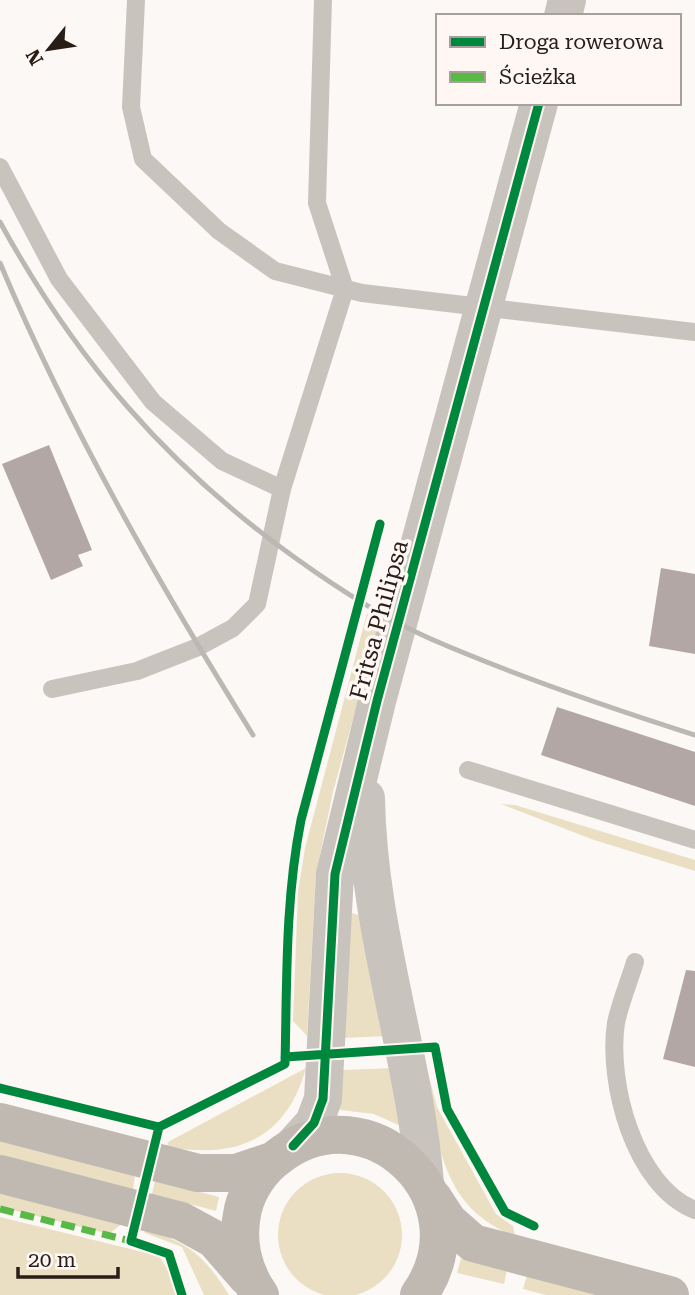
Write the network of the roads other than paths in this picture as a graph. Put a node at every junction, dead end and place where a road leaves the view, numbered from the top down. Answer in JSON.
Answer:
{"nodes":[{"id":1,"x":136,"y":0,"type":"edge"},
{"id":2,"x":323,"y":0,"type":"edge"},
{"id":3,"x":538,"y":105,"type":"edge"},
{"id":4,"x":0,"y":167,"type":"edge"},
{"id":5,"x":345,"y":289,"type":"junction"},
{"id":6,"x":484,"y":308,"type":"junction"},
{"id":7,"x":695,"y":332,"type":"edge"},
{"id":8,"x":282,"y":489,"type":"junction"},
{"id":9,"x":52,"y":689,"type":"dead end"},
{"id":10,"x":366,"y":753,"type":"junction"},
{"id":11,"x":468,"y":770,"type":"dead end"},
{"id":12,"x":695,"y":840,"type":"edge"},
{"id":13,"x":635,"y":962,"type":"dead end"},
{"id":14,"x":0,"y":1122,"type":"edge"},
{"id":15,"x":283,"y":1154,"type":"junction"},
{"id":16,"x":0,"y":1174,"type":"edge"},
{"id":17,"x":429,"y":1190,"type":"junction"},
{"id":18,"x":695,"y":1210,"type":"edge"},
{"id":19,"x":258,"y":1292,"type":"edge"},
{"id":20,"x":419,"y":1295,"type":"edge"},
{"id":21,"x":670,"y":1295,"type":"edge"}],
"edges":[{"from":1,"to":5,"type":"lane"},
{"from":2,"to":5,"type":"lane"},
{"from":3,"to":6,"type":"street","name":"Fritsa Philipsa"},
{"from":4,"to":8,"type":"lane"},
{"from":5,"to":6,"type":"lane"},
{"from":5,"to":8,"type":"lane"},
{"from":6,"to":7,"type":"lane"},
{"from":6,"to":10,"type":"street","name":"Fritsa Philipsa"},
{"from":8,"to":9,"type":"lane"},
{"from":10,"to":15,"type":"street","name":"Fritsa Philipsa"},
{"from":10,"to":17,"type":"street","name":"Fritsa Philipsa"},
{"from":11,"to":12,"type":"lane"},
{"from":13,"to":18,"type":"lane"},
{"from":14,"to":15,"type":"main road"},
{"from":15,"to":17,"type":"main road"},
{"from":15,"to":19,"type":"main road"},
{"from":16,"to":19,"type":"main road"},
{"from":17,"to":20,"type":"main road"},
{"from":17,"to":21,"type":"main road"}]}
